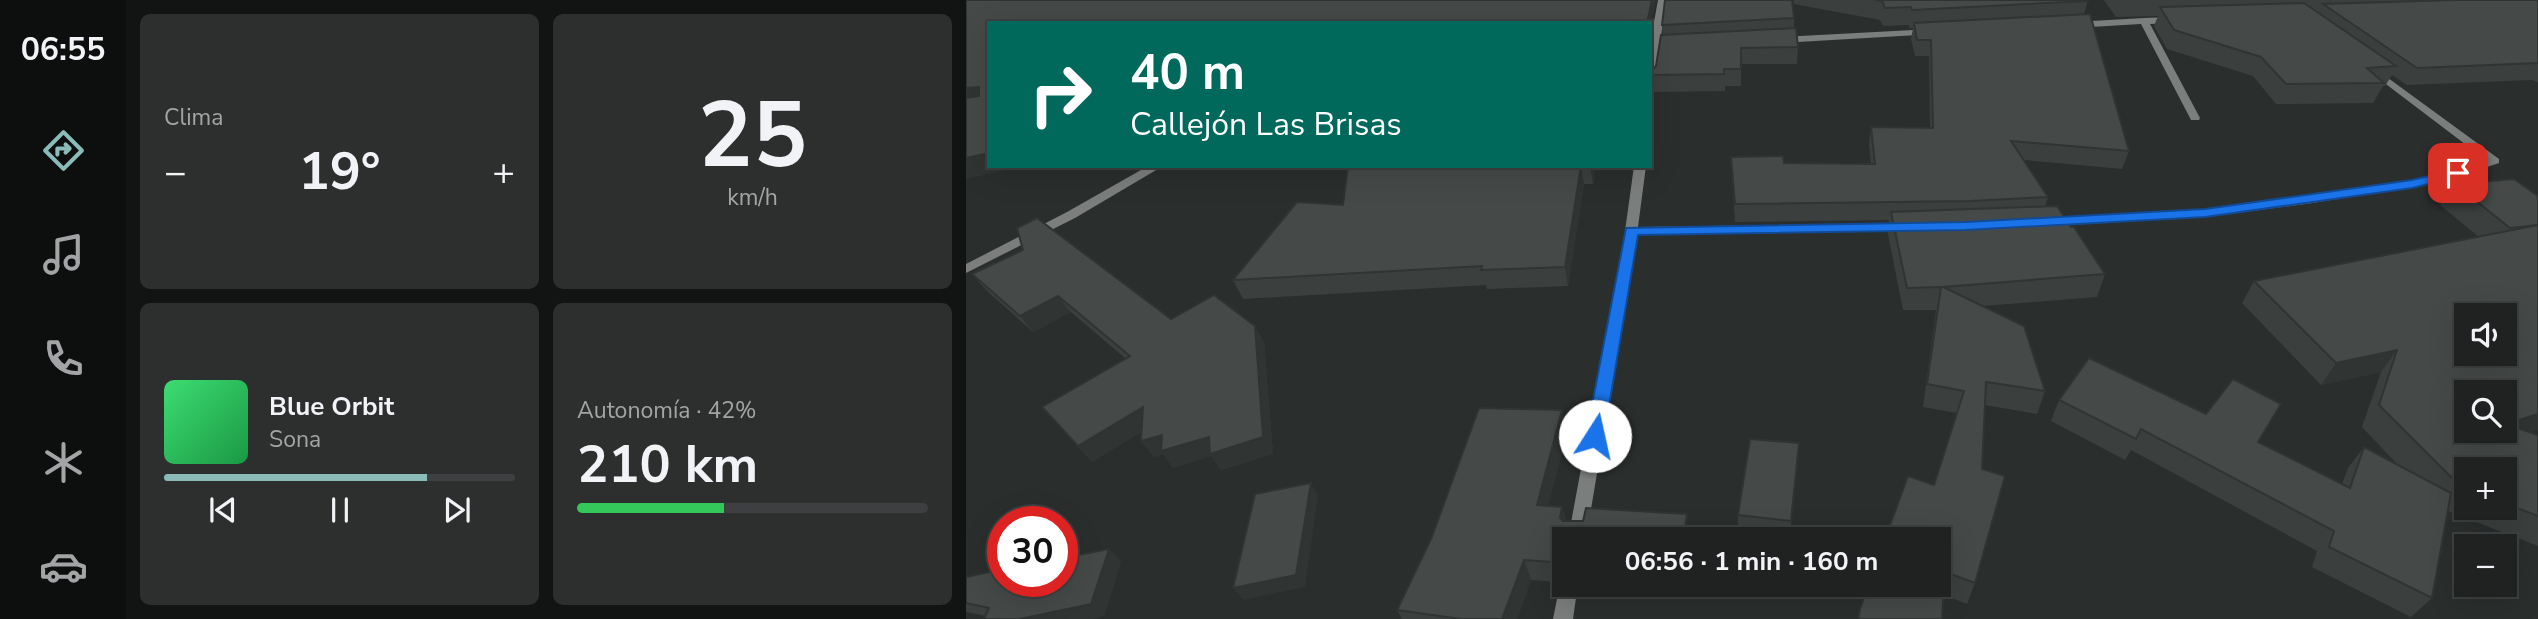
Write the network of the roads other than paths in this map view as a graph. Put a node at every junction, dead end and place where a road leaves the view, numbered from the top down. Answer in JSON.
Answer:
{"nodes":[{"id":1,"x":1662,"y":0,"type":"edge"},
{"id":2,"x":2185,"y":20,"type":"edge"},
{"id":3,"x":2144,"y":21,"type":"junction"},
{"id":4,"x":2060,"y":26,"type":"edge"},
{"id":5,"x":1948,"y":32,"type":"edge"},
{"id":6,"x":1767,"y":41,"type":"edge"},
{"id":7,"x":1683,"y":46,"type":"edge"},
{"id":8,"x":1653,"y":47,"type":"edge"},
{"id":9,"x":2360,"y":61,"type":"edge"},
{"id":10,"x":2195,"y":118,"type":"dead end"},
{"id":11,"x":1154,"y":168,"type":"edge"},
{"id":12,"x":1640,"y":168,"type":"edge"},
{"id":13,"x":2032,"y":222,"type":"edge"},
{"id":14,"x":1924,"y":227,"type":"edge"},
{"id":15,"x":1631,"y":231,"type":"junction"},
{"id":16,"x":966,"y":269,"type":"edge"},
{"id":17,"x":1579,"y":527,"type":"edge"},
{"id":18,"x":1567,"y":597,"type":"edge"},
{"id":19,"x":1563,"y":619,"type":"edge"}],
"edges":[{"from":1,"to":8,"type":"street"},
{"from":2,"to":3,"type":"street"},
{"from":3,"to":4,"type":"street"},
{"from":3,"to":10,"type":"street"},
{"from":5,"to":6,"type":"street"},
{"from":7,"to":8,"type":"street"},
{"from":9,"to":13,"type":"street"},
{"from":11,"to":16,"type":"street"},
{"from":12,"to":15,"type":"street"},
{"from":14,"to":15,"type":"street"},
{"from":15,"to":17,"type":"street"},
{"from":18,"to":19,"type":"street"}]}
